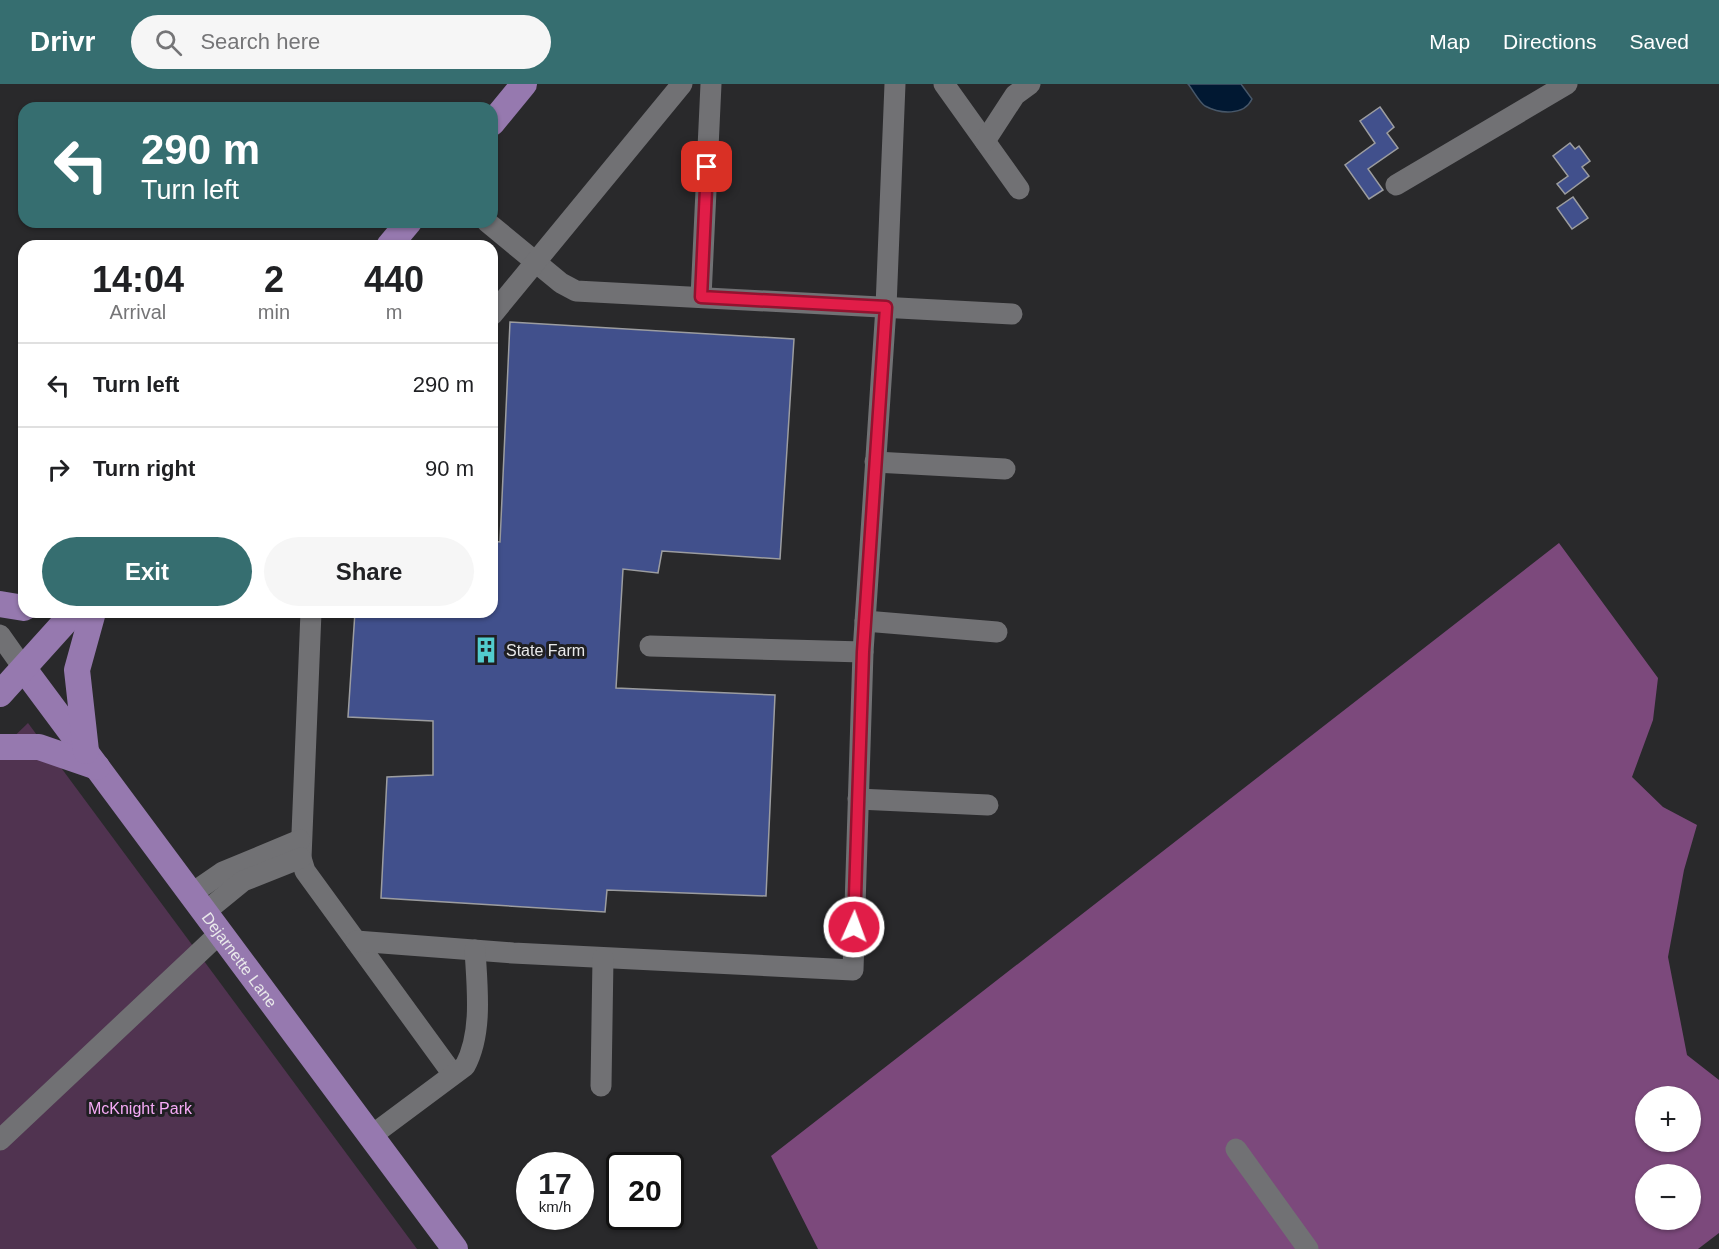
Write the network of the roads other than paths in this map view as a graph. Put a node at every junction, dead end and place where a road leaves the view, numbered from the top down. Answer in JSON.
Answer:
{"nodes":[{"id":1,"x":524,"y":84,"type":"edge"},
{"id":2,"x":682,"y":84,"type":"edge"},
{"id":3,"x":711,"y":84,"type":"edge"},
{"id":4,"x":895,"y":84,"type":"edge"},
{"id":5,"x":944,"y":84,"type":"edge"},
{"id":6,"x":1029,"y":84,"type":"edge"},
{"id":7,"x":1567,"y":84,"type":"edge"},
{"id":8,"x":498,"y":116,"type":"edge"},
{"id":9,"x":985,"y":141,"type":"junction"},
{"id":10,"x":1396,"y":185,"type":"dead end"},
{"id":11,"x":1019,"y":189,"type":"dead end"},
{"id":12,"x":404,"y":228,"type":"edge"},
{"id":13,"x":494,"y":228,"type":"edge"},
{"id":14,"x":393,"y":240,"type":"edge"},
{"id":15,"x":535,"y":264,"type":"junction"},
{"id":16,"x":701,"y":297,"type":"junction"},
{"id":17,"x":886,"y":307,"type":"junction"},
{"id":18,"x":498,"y":308,"type":"edge"},
{"id":19,"x":1012,"y":314,"type":"dead end"},
{"id":20,"x":876,"y":462,"type":"junction"},
{"id":21,"x":1005,"y":469,"type":"dead end"},
{"id":22,"x":0,"y":604,"type":"edge"},
{"id":23,"x":18,"y":607,"type":"edge"},
{"id":24,"x":69,"y":618,"type":"edge"},
{"id":25,"x":91,"y":618,"type":"edge"},
{"id":26,"x":311,"y":618,"type":"edge"},
{"id":27,"x":865,"y":621,"type":"junction"},
{"id":28,"x":997,"y":632,"type":"dead end"},
{"id":29,"x":0,"y":635,"type":"edge"},
{"id":30,"x":650,"y":646,"type":"dead end"},
{"id":31,"x":863,"y":652,"type":"junction"},
{"id":32,"x":24,"y":669,"type":"junction"},
{"id":33,"x":0,"y":694,"type":"edge"},
{"id":34,"x":0,"y":747,"type":"edge"},
{"id":35,"x":91,"y":759,"type":"junction"},
{"id":36,"x":858,"y":799,"type":"junction"},
{"id":37,"x":988,"y":805,"type":"dead end"},
{"id":38,"x":300,"y":849,"type":"junction"},
{"id":39,"x":205,"y":913,"type":"junction"},
{"id":40,"x":356,"y":941,"type":"junction"},
{"id":41,"x":475,"y":950,"type":"junction"},
{"id":42,"x":603,"y":958,"type":"junction"},
{"id":43,"x":452,"y":1073,"type":"junction"},
{"id":44,"x":601,"y":1086,"type":"dead end"},
{"id":45,"x":371,"y":1136,"type":"junction"},
{"id":46,"x":0,"y":1140,"type":"edge"},
{"id":47,"x":1236,"y":1149,"type":"dead end"},
{"id":48,"x":455,"y":1249,"type":"edge"},
{"id":49,"x":1308,"y":1249,"type":"edge"}],
"edges":[{"from":1,"to":8,"type":"main road"},
{"from":2,"to":15,"type":"street"},
{"from":3,"to":16,"type":"street"},
{"from":4,"to":17,"type":"street"},
{"from":5,"to":9,"type":"street"},
{"from":6,"to":9,"type":"street"},
{"from":7,"to":10,"type":"street"},
{"from":9,"to":11,"type":"street"},
{"from":12,"to":14,"type":"main road"},
{"from":13,"to":15,"type":"street"},
{"from":15,"to":16,"type":"street"},
{"from":15,"to":18,"type":"street"},
{"from":16,"to":17,"type":"street"},
{"from":17,"to":19,"type":"street"},
{"from":17,"to":20,"type":"street"},
{"from":20,"to":21,"type":"street"},
{"from":20,"to":27,"type":"street"},
{"from":22,"to":23,"type":"main road"},
{"from":24,"to":32,"type":"main road"},
{"from":25,"to":35,"type":"main road"},
{"from":26,"to":38,"type":"street"},
{"from":27,"to":28,"type":"street"},
{"from":27,"to":31,"type":"street"},
{"from":29,"to":32,"type":"street"},
{"from":30,"to":31,"type":"street"},
{"from":31,"to":36,"type":"street"},
{"from":32,"to":33,"type":"main road"},
{"from":32,"to":35,"type":"main road","name":"Dejarnette Lane"},
{"from":34,"to":35,"type":"main road"},
{"from":35,"to":39,"type":"main road","name":"Dejarnette Lane"},
{"from":36,"to":37,"type":"street"},
{"from":36,"to":42,"type":"street"},
{"from":38,"to":39,"type":"street"},
{"from":38,"to":40,"type":"street"},
{"from":39,"to":45,"type":"main road","name":"Dejarnette Lane"},
{"from":39,"to":46,"type":"street"},
{"from":40,"to":41,"type":"street"},
{"from":40,"to":43,"type":"street"},
{"from":41,"to":42,"type":"street"},
{"from":41,"to":43,"type":"street"},
{"from":42,"to":44,"type":"street"},
{"from":43,"to":45,"type":"street"},
{"from":45,"to":48,"type":"main road","name":"Dejarnette Lane"},
{"from":47,"to":49,"type":"street"}]}
